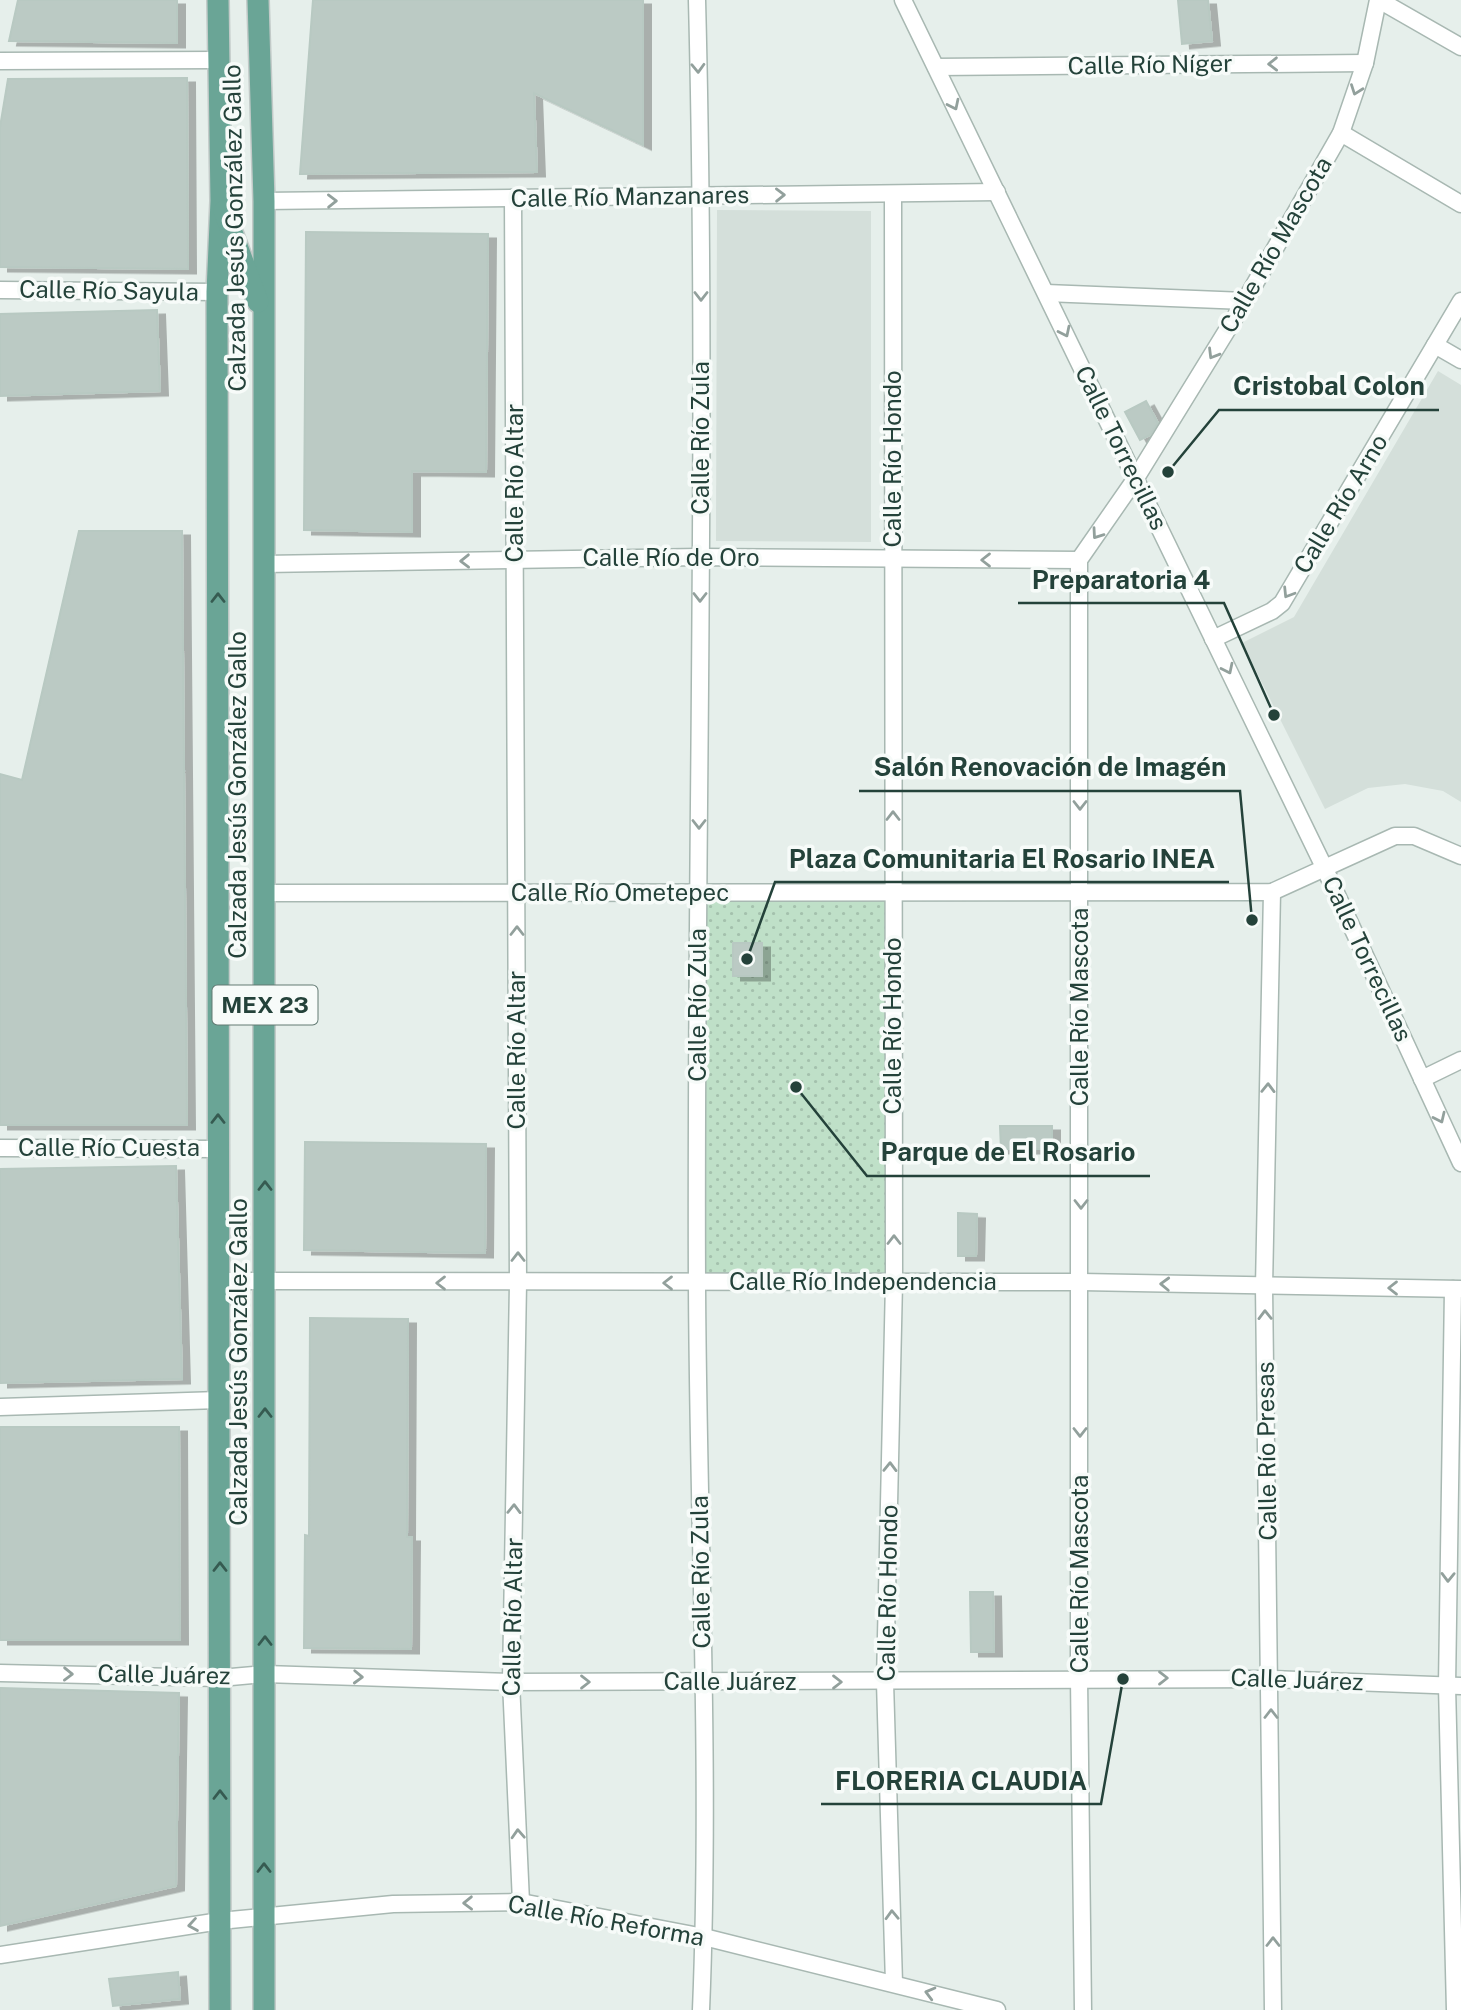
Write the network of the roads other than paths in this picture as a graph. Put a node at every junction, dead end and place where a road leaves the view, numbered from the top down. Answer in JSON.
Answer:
{"nodes":[{"id":1,"x":218,"y":0,"type":"edge"},
{"id":2,"x":258,"y":0,"type":"edge"},
{"id":3,"x":697,"y":0,"type":"edge"},
{"id":4,"x":903,"y":0,"type":"edge"},
{"id":5,"x":1379,"y":0,"type":"edge"},
{"id":6,"x":1461,"y":47,"type":"edge"},
{"id":7,"x":217,"y":60,"type":"junction"},
{"id":8,"x":0,"y":61,"type":"edge"},
{"id":9,"x":1365,"y":64,"type":"junction"},
{"id":10,"x":936,"y":67,"type":"junction"},
{"id":11,"x":1341,"y":133,"type":"junction"},
{"id":12,"x":997,"y":192,"type":"junction"},
{"id":13,"x":893,"y":194,"type":"junction"},
{"id":14,"x":702,"y":196,"type":"junction"},
{"id":15,"x":513,"y":198,"type":"junction"},
{"id":16,"x":221,"y":201,"type":"junction"},
{"id":17,"x":264,"y":201,"type":"junction"},
{"id":18,"x":1461,"y":204,"type":"edge"},
{"id":19,"x":0,"y":290,"type":"edge"},
{"id":20,"x":218,"y":292,"type":"junction"},
{"id":21,"x":1046,"y":293,"type":"junction"},
{"id":22,"x":1245,"y":301,"type":"junction"},
{"id":23,"x":1461,"y":301,"type":"edge"},
{"id":24,"x":262,"y":314,"type":"junction"},
{"id":25,"x":1435,"y":345,"type":"junction"},
{"id":26,"x":1461,"y":360,"type":"edge"},
{"id":27,"x":1136,"y":478,"type":"junction"},
{"id":28,"x":700,"y":557,"type":"junction"},
{"id":29,"x":893,"y":559,"type":"junction"},
{"id":30,"x":515,"y":560,"type":"junction"},
{"id":31,"x":1079,"y":560,"type":"junction"},
{"id":32,"x":264,"y":564,"type":"junction"},
{"id":33,"x":1213,"y":639,"type":"junction"},
{"id":34,"x":1461,"y":856,"type":"edge"},
{"id":35,"x":1324,"y":867,"type":"junction"},
{"id":36,"x":265,"y":892,"type":"junction"},
{"id":37,"x":516,"y":892,"type":"junction"},
{"id":38,"x":699,"y":892,"type":"junction"},
{"id":39,"x":893,"y":892,"type":"junction"},
{"id":40,"x":1080,"y":892,"type":"junction"},
{"id":41,"x":1272,"y":892,"type":"junction"},
{"id":42,"x":1461,"y":1060,"type":"edge"},
{"id":43,"x":1422,"y":1079,"type":"junction"},
{"id":44,"x":0,"y":1148,"type":"edge"},
{"id":45,"x":218,"y":1149,"type":"junction"},
{"id":46,"x":1461,"y":1163,"type":"edge"},
{"id":47,"x":219,"y":1281,"type":"junction"},
{"id":48,"x":894,"y":1282,"type":"junction"},
{"id":49,"x":1081,"y":1282,"type":"junction"},
{"id":50,"x":265,"y":1283,"type":"junction"},
{"id":51,"x":518,"y":1283,"type":"junction"},
{"id":52,"x":697,"y":1283,"type":"junction"},
{"id":53,"x":1264,"y":1287,"type":"junction"},
{"id":54,"x":1457,"y":1289,"type":"edge"},
{"id":55,"x":219,"y":1400,"type":"junction"},
{"id":56,"x":0,"y":1407,"type":"edge"},
{"id":57,"x":0,"y":1673,"type":"edge"},
{"id":58,"x":265,"y":1674,"type":"junction"},
{"id":59,"x":220,"y":1678,"type":"junction"},
{"id":60,"x":1079,"y":1678,"type":"junction"},
{"id":61,"x":1271,"y":1678,"type":"junction"},
{"id":62,"x":511,"y":1682,"type":"junction"},
{"id":63,"x":703,"y":1682,"type":"junction"},
{"id":64,"x":886,"y":1682,"type":"junction"},
{"id":65,"x":1454,"y":1686,"type":"edge"},
{"id":66,"x":521,"y":1902,"type":"junction"},
{"id":67,"x":264,"y":1919,"type":"junction"},
{"id":68,"x":220,"y":1921,"type":"junction"},
{"id":69,"x":704,"y":1937,"type":"junction"},
{"id":70,"x":0,"y":1955,"type":"edge"},
{"id":71,"x":894,"y":1983,"type":"junction"},
{"id":72,"x":220,"y":2010,"type":"edge"},
{"id":73,"x":264,"y":2010,"type":"edge"},
{"id":74,"x":701,"y":2010,"type":"edge"},
{"id":75,"x":997,"y":2010,"type":"edge"},
{"id":76,"x":1083,"y":2010,"type":"edge"},
{"id":77,"x":1273,"y":2010,"type":"edge"},
{"id":78,"x":1455,"y":2010,"type":"edge"}],
"edges":[{"from":1,"to":7,"type":"main road","name":"Calzada Jesús González Gallo","number":"MEX 23"},
{"from":2,"to":17,"type":"main road","name":"Calzada Jesús González Gallo","number":"MEX 23"},
{"from":3,"to":14,"type":"street","name":"Calle Río Zula","one_way":true},
{"from":4,"to":10,"type":"street","name":"Calle Torrecillas"},
{"from":5,"to":6,"type":"street"},
{"from":5,"to":9,"type":"street","name":"Calle Río Mascota"},
{"from":7,"to":8,"type":"street"},
{"from":7,"to":16,"type":"main road","name":"Calzada Jesús González Gallo","number":"MEX 23"},
{"from":9,"to":10,"type":"street","name":"Calle Río Níger","one_way":true},
{"from":9,"to":11,"type":"street","name":"Calle Río Mascota","one_way":true},
{"from":10,"to":12,"type":"street","name":"Calle Torrecillas","one_way":true},
{"from":11,"to":18,"type":"street"},
{"from":11,"to":22,"type":"street","name":"Calle Río Mascota"},
{"from":12,"to":13,"type":"street","name":"Calle Río Manzanares"},
{"from":12,"to":21,"type":"street","name":"Calle Torrecillas"},
{"from":14,"to":13,"type":"street","name":"Calle Río Manzanares","one_way":true},
{"from":13,"to":29,"type":"street","name":"Calle Río Hondo"},
{"from":14,"to":15,"type":"street","name":"Calle Río Manzanares"},
{"from":14,"to":28,"type":"street","name":"Calle Río Zula","one_way":true},
{"from":17,"to":15,"type":"street","name":"Calle Río Manzanares","one_way":true},
{"from":15,"to":30,"type":"street","name":"Calle Río Altar"},
{"from":16,"to":20,"type":"main road","name":"Calzada Jesús González Gallo","number":"MEX 23"},
{"from":16,"to":24,"type":"main road"},
{"from":17,"to":24,"type":"main road","name":"Calzada Jesús González Gallo","number":"MEX 23"},
{"from":19,"to":20,"type":"street","name":"Calle Río Sayula"},
{"from":45,"to":20,"type":"main road","name":"Calzada Jesús González Gallo","number":"MEX 23","one_way":true},
{"from":21,"to":22,"type":"street"},
{"from":21,"to":27,"type":"street","name":"Calle Torrecillas","one_way":true},
{"from":22,"to":27,"type":"street","name":"Calle Río Mascota","one_way":true},
{"from":23,"to":25,"type":"street","name":"Calle Río Arno"},
{"from":24,"to":32,"type":"main road","name":"Calzada Jesús González Gallo","number":"MEX 23"},
{"from":25,"to":26,"type":"street"},
{"from":25,"to":33,"type":"street","name":"Calle Río Arno","one_way":true},
{"from":27,"to":31,"type":"street","name":"Calle Río Mascota","one_way":true},
{"from":27,"to":33,"type":"street","name":"Calle Torrecillas"},
{"from":28,"to":29,"type":"street","name":"Calle Río de Oro"},
{"from":28,"to":30,"type":"street","name":"Calle Río de Oro"},
{"from":28,"to":38,"type":"street","name":"Calle Río Zula","one_way":true},
{"from":31,"to":29,"type":"street","name":"Calle Río de Oro","one_way":true},
{"from":39,"to":29,"type":"street","name":"Calle Río Hondo","one_way":true},
{"from":30,"to":32,"type":"street","name":"Calle Río de Oro","one_way":true},
{"from":30,"to":37,"type":"street","name":"Calle Río Altar"},
{"from":31,"to":40,"type":"street","name":"Calle Río Mascota","one_way":true},
{"from":32,"to":36,"type":"main road","name":"Calzada Jesús González Gallo","number":"MEX 23"},
{"from":33,"to":35,"type":"street","name":"Calle Torrecillas","one_way":true},
{"from":34,"to":35,"type":"street","name":"Calle Río Ometepec"},
{"from":35,"to":41,"type":"street","name":"Calle Río Ometepec"},
{"from":35,"to":43,"type":"street","name":"Calle Torrecillas"},
{"from":36,"to":37,"type":"street","name":"Calle Río Ometepec"},
{"from":50,"to":36,"type":"main road","name":"Calzada Jesús González Gallo","number":"MEX 23","one_way":true},
{"from":37,"to":38,"type":"street","name":"Calle Río Ometepec"},
{"from":51,"to":37,"type":"street","name":"Calle Río Altar","one_way":true},
{"from":38,"to":39,"type":"street","name":"Calle Río Ometepec"},
{"from":38,"to":52,"type":"street","name":"Calle Río Zula"},
{"from":39,"to":40,"type":"street","name":"Calle Río Ometepec"},
{"from":48,"to":39,"type":"street","name":"Calle Río Hondo","one_way":true},
{"from":40,"to":41,"type":"street","name":"Calle Río Ometepec"},
{"from":40,"to":49,"type":"street","name":"Calle Río Mascota","one_way":true},
{"from":53,"to":41,"type":"street","name":"Calle Río Presas","one_way":true},
{"from":42,"to":43,"type":"street"},
{"from":43,"to":46,"type":"street","name":"Calle Torrecillas","one_way":true},
{"from":44,"to":45,"type":"street","name":"Calle Río Cuesta"},
{"from":45,"to":47,"type":"main road","name":"Calzada Jesús González Gallo","number":"MEX 23"},
{"from":47,"to":50,"type":"street","name":"Calle Río Independencia"},
{"from":47,"to":55,"type":"main road","name":"Calzada Jesús González Gallo","number":"MEX 23"},
{"from":48,"to":49,"type":"street","name":"Calle Río Independencia"},
{"from":48,"to":52,"type":"street","name":"Calle Río Independencia"},
{"from":64,"to":48,"type":"street","name":"Calle Río Hondo","one_way":true},
{"from":53,"to":49,"type":"street","name":"Calle Río Independencia","one_way":true},
{"from":49,"to":60,"type":"street","name":"Calle Río Mascota","one_way":true},
{"from":51,"to":50,"type":"street","name":"Calle Río Independencia","one_way":true},
{"from":58,"to":50,"type":"main road","name":"Calzada Jesús González Gallo","number":"MEX 23","one_way":true},
{"from":52,"to":51,"type":"street","name":"Calle Río Independencia","one_way":true},
{"from":62,"to":51,"type":"street","name":"Calle Río Altar","one_way":true},
{"from":52,"to":63,"type":"street","name":"Calle Río Zula"},
{"from":54,"to":53,"type":"street","name":"Calle Río Independencia","one_way":true},
{"from":61,"to":53,"type":"street","name":"Calle Río Presas","one_way":true},
{"from":54,"to":65,"type":"street","one_way":true},
{"from":55,"to":56,"type":"street"},
{"from":59,"to":55,"type":"main road","name":"Calzada Jesús González Gallo","number":"MEX 23","one_way":true},
{"from":57,"to":59,"type":"street","name":"Calle Juárez","one_way":true},
{"from":58,"to":59,"type":"street","name":"Calle Juárez"},
{"from":58,"to":62,"type":"street","name":"Calle Juárez","one_way":true},
{"from":67,"to":58,"type":"main road","name":"Calzada Jesús González Gallo","number":"MEX 23","one_way":true},
{"from":68,"to":59,"type":"main road","name":"Calzada Jesús González Gallo","number":"MEX 23","one_way":true},
{"from":60,"to":61,"type":"street","name":"Calle Juárez","one_way":true},
{"from":60,"to":64,"type":"street","name":"Calle Juárez"},
{"from":60,"to":76,"type":"street","name":"Calle Río Mascota"},
{"from":61,"to":65,"type":"street","name":"Calle Juárez"},
{"from":77,"to":61,"type":"street","name":"Calle Río Presas","one_way":true},
{"from":62,"to":63,"type":"street","name":"Calle Juárez","one_way":true},
{"from":66,"to":62,"type":"street","name":"Calle Río Altar","one_way":true},
{"from":63,"to":64,"type":"street","name":"Calle Juárez","one_way":true},
{"from":63,"to":69,"type":"street","name":"Calle Río Zula"},
{"from":71,"to":64,"type":"street","name":"Calle Río Hondo","one_way":true},
{"from":65,"to":78,"type":"street"},
{"from":66,"to":67,"type":"street","name":"Calle Río Reforma","one_way":true},
{"from":66,"to":69,"type":"street","name":"Calle Río Reforma"},
{"from":67,"to":68,"type":"street","name":"Calle Río Reforma"},
{"from":67,"to":73,"type":"main road","name":"Calzada Jesús González Gallo","number":"MEX 23"},
{"from":68,"to":70,"type":"street","name":"Calle Río Reforma","one_way":true},
{"from":68,"to":72,"type":"main road","name":"Calzada Jesús González Gallo","number":"MEX 23"},
{"from":69,"to":71,"type":"street","name":"Calle Río Reforma"},
{"from":69,"to":74,"type":"street","name":"Calle Río Zula"},
{"from":75,"to":71,"type":"street","name":"Calle Río Reforma","one_way":true}]}
